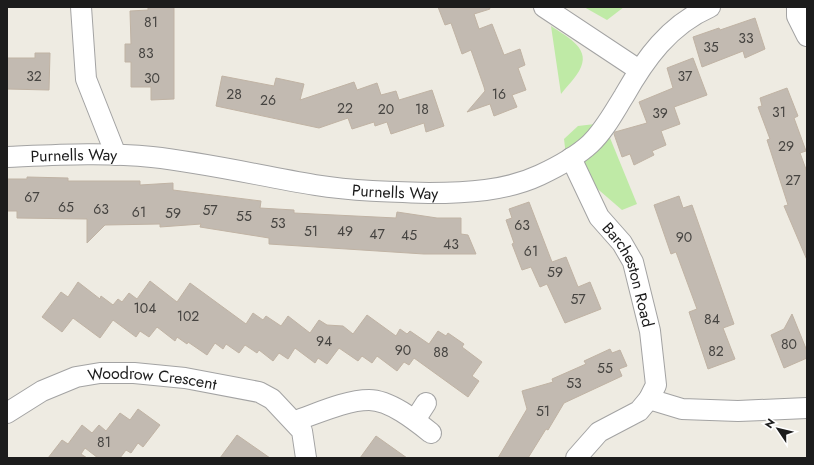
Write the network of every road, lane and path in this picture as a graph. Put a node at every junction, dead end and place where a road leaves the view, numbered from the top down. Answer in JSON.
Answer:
{"nodes":[{"id":1,"x":81,"y":7,"type":"edge"},
{"id":2,"x":544,"y":7,"type":"edge"},
{"id":3,"x":710,"y":7,"type":"edge"},
{"id":4,"x":797,"y":7,"type":"edge"},
{"id":5,"x":807,"y":36,"type":"edge"},
{"id":6,"x":639,"y":70,"type":"junction"},
{"id":7,"x":116,"y":155,"type":"junction"},
{"id":8,"x":7,"y":157,"type":"edge"},
{"id":9,"x":571,"y":158,"type":"junction"},
{"id":10,"x":649,"y":399,"type":"junction"},
{"id":11,"x":426,"y":403,"type":"dead end"},
{"id":12,"x":807,"y":408,"type":"edge"},
{"id":13,"x":7,"y":413,"type":"edge"},
{"id":14,"x":415,"y":420,"type":"junction"},
{"id":15,"x":295,"y":421,"type":"junction"},
{"id":16,"x":431,"y":433,"type":"dead end"},
{"id":17,"x":306,"y":458,"type":"edge"},
{"id":18,"x":576,"y":458,"type":"edge"}],
"edges":[{"from":1,"to":7,"type":"street"},
{"from":2,"to":6,"type":"street"},
{"from":3,"to":6,"type":"street","name":"Purnells Way"},
{"from":4,"to":5,"type":"street"},
{"from":6,"to":9,"type":"street","name":"Purnells Way"},
{"from":7,"to":8,"type":"street","name":"Purnells Way"},
{"from":7,"to":9,"type":"street","name":"Purnells Way"},
{"from":9,"to":10,"type":"street","name":"Barcheston Road"},
{"from":10,"to":12,"type":"street"},
{"from":10,"to":18,"type":"street","name":"Barcheston Road"},
{"from":11,"to":14,"type":"street"},
{"from":13,"to":15,"type":"street","name":"Woodrow Crescent"},
{"from":14,"to":15,"type":"street"},
{"from":14,"to":16,"type":"street"},
{"from":15,"to":17,"type":"street","name":"Woodrow Crescent"}]}
